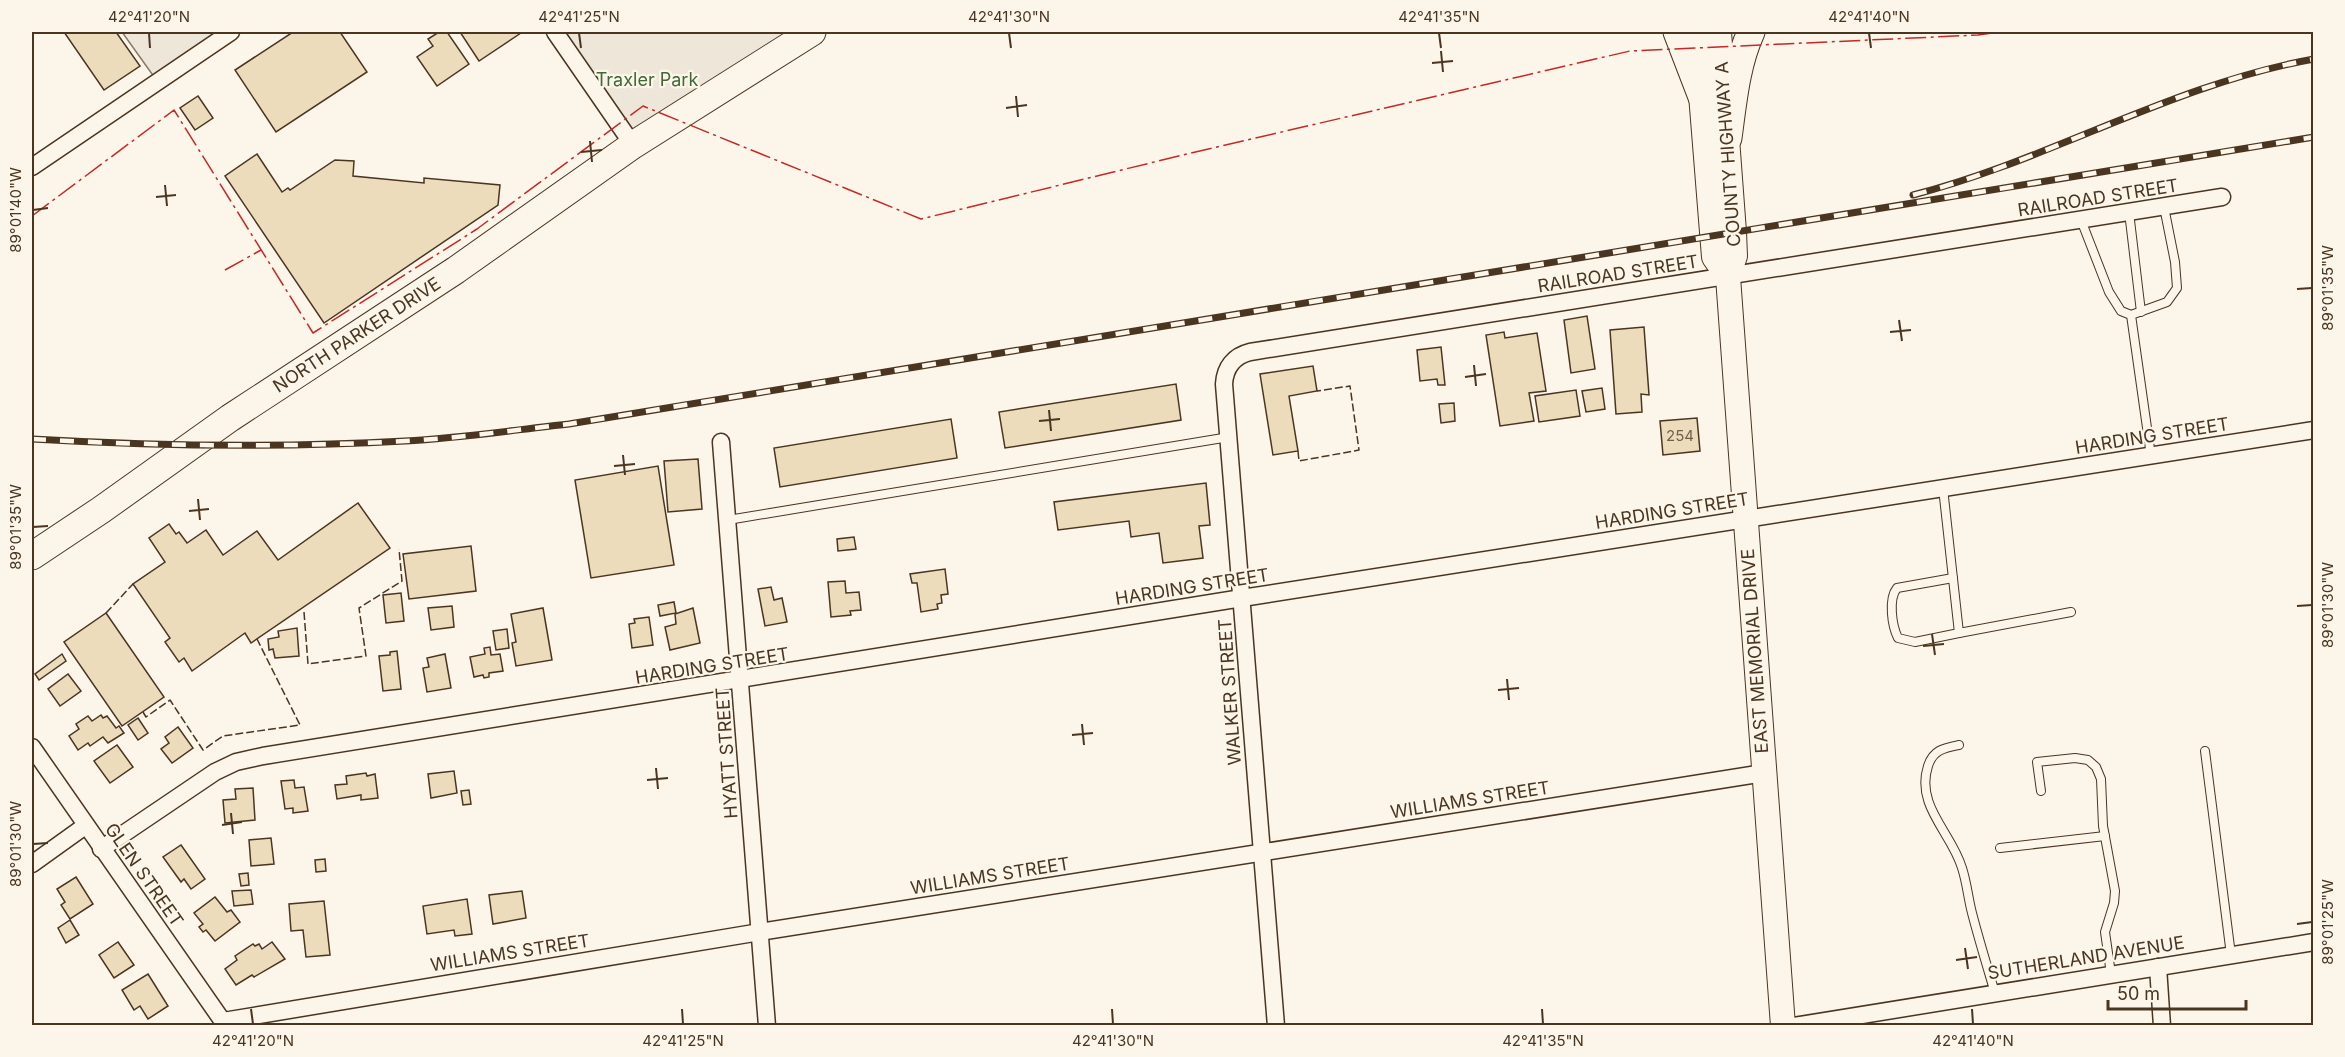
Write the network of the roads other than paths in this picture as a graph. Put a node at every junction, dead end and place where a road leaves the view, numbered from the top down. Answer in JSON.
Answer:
{"nodes":[{"id":1,"x":231,"y":32,"type":"edge"},
{"id":2,"x":555,"y":32,"type":"edge"},
{"id":3,"x":804,"y":32,"type":"edge"},
{"id":4,"x":812,"y":32,"type":"edge"},
{"id":5,"x":1677,"y":32,"type":"edge"},
{"id":6,"x":1696,"y":32,"type":"edge"},
{"id":7,"x":1719,"y":32,"type":"edge"},
{"id":8,"x":1751,"y":32,"type":"edge"},
{"id":9,"x":1702,"y":97,"type":"junction"},
{"id":10,"x":682,"y":115,"type":"junction"},
{"id":11,"x":1728,"y":138,"type":"junction"},
{"id":12,"x":633,"y":145,"type":"junction"},
{"id":13,"x":32,"y":167,"type":"edge"},
{"id":14,"x":2222,"y":198,"type":"dead end"},
{"id":15,"x":2164,"y":207,"type":"junction"},
{"id":16,"x":2129,"y":212,"type":"junction"},
{"id":17,"x":2081,"y":220,"type":"junction"},
{"id":18,"x":1728,"y":277,"type":"junction"},
{"id":19,"x":2141,"y":312,"type":"junction"},
{"id":20,"x":2131,"y":315,"type":"junction"},
{"id":21,"x":1234,"y":359,"type":"joint"},
{"id":22,"x":2313,"y":430,"type":"edge"},
{"id":23,"x":1229,"y":437,"type":"junction"},
{"id":24,"x":722,"y":442,"type":"dead end"},
{"id":25,"x":2151,"y":456,"type":"junction"},
{"id":26,"x":1943,"y":488,"type":"junction"},
{"id":27,"x":1746,"y":519,"type":"junction"},
{"id":28,"x":728,"y":520,"type":"junction"},
{"id":29,"x":32,"y":556,"type":"edge"},
{"id":30,"x":1953,"y":578,"type":"junction"},
{"id":31,"x":1242,"y":598,"type":"junction"},
{"id":32,"x":2071,"y":612,"type":"dead end"},
{"id":33,"x":1959,"y":633,"type":"junction"},
{"id":34,"x":741,"y":681,"type":"junction"},
{"id":35,"x":1959,"y":745,"type":"dead end"},
{"id":36,"x":32,"y":747,"type":"edge"},
{"id":37,"x":2205,"y":751,"type":"dead end"},
{"id":38,"x":1764,"y":773,"type":"junction"},
{"id":39,"x":2041,"y":791,"type":"dead end"},
{"id":40,"x":85,"y":826,"type":"junction"},
{"id":41,"x":2105,"y":836,"type":"junction"},
{"id":42,"x":2000,"y":848,"type":"dead end"},
{"id":43,"x":101,"y":849,"type":"junction"},
{"id":44,"x":1262,"y":854,"type":"junction"},
{"id":45,"x":32,"y":864,"type":"edge"},
{"id":46,"x":760,"y":932,"type":"junction"},
{"id":47,"x":2313,"y":942,"type":"edge"},
{"id":48,"x":2231,"y":955,"type":"junction"},
{"id":49,"x":2158,"y":966,"type":"junction"},
{"id":50,"x":2111,"y":974,"type":"junction"},
{"id":51,"x":1995,"y":993,"type":"junction"},
{"id":52,"x":224,"y":1023,"type":"edge"},
{"id":53,"x":767,"y":1026,"type":"edge"},
{"id":54,"x":1276,"y":1026,"type":"edge"},
{"id":55,"x":1783,"y":1026,"type":"edge"},
{"id":56,"x":1794,"y":1026,"type":"edge"},
{"id":57,"x":2162,"y":1026,"type":"edge"}],
"edges":[{"from":1,"to":13,"type":"street"},
{"from":2,"to":12,"type":"street"},
{"from":3,"to":10,"type":"main road","name":"NORTH PARKER DRIVE"},
{"from":4,"to":10,"type":"main road","name":"NORTH PARKER DRIVE"},
{"from":5,"to":9,"type":"main road"},
{"from":6,"to":9,"type":"main road","name":"COUNTY HIGHWAY A"},
{"from":7,"to":11,"type":"main road","name":"COUNTY HIGHWAY A"},
{"from":8,"to":11,"type":"main road"},
{"from":9,"to":18,"type":"main road","name":"COUNTY HIGHWAY A"},
{"from":10,"to":12,"type":"main road","name":"NORTH PARKER DRIVE"},
{"from":11,"to":18,"type":"main road","name":"COUNTY HIGHWAY A"},
{"from":12,"to":29,"type":"main road","name":"NORTH PARKER DRIVE"},
{"from":14,"to":15,"type":"street","name":"RAILROAD STREET"},
{"from":15,"to":16,"type":"street","name":"RAILROAD STREET"},
{"from":15,"to":19,"type":"lane"},
{"from":16,"to":17,"type":"street","name":"RAILROAD STREET"},
{"from":16,"to":19,"type":"lane"},
{"from":17,"to":18,"type":"street","name":"RAILROAD STREET"},
{"from":17,"to":20,"type":"lane"},
{"from":18,"to":21,"type":"street","name":"RAILROAD STREET"},
{"from":18,"to":27,"type":"main road","name":"EAST MEMORIAL DRIVE"},
{"from":19,"to":20,"type":"lane"},
{"from":20,"to":25,"type":"lane"},
{"from":21,"to":23,"type":"street","name":"WALKER STREET"},
{"from":22,"to":25,"type":"street","name":"HARDING STREET"},
{"from":23,"to":28,"type":"lane"},
{"from":23,"to":31,"type":"street","name":"WALKER STREET"},
{"from":24,"to":28,"type":"street","name":"HYATT STREET"},
{"from":25,"to":26,"type":"street","name":"HARDING STREET"},
{"from":26,"to":27,"type":"street","name":"HARDING STREET"},
{"from":26,"to":30,"type":"lane"},
{"from":27,"to":31,"type":"street","name":"HARDING STREET"},
{"from":27,"to":38,"type":"main road","name":"EAST MEMORIAL DRIVE"},
{"from":28,"to":34,"type":"street","name":"HYATT STREET"},
{"from":30,"to":33,"type":"lane"},
{"from":30,"to":33,"type":"lane"},
{"from":31,"to":34,"type":"street","name":"HARDING STREET"},
{"from":31,"to":44,"type":"street","name":"WALKER STREET"},
{"from":32,"to":33,"type":"lane"},
{"from":34,"to":43,"type":"street","name":"HARDING STREET"},
{"from":34,"to":46,"type":"street","name":"HYATT STREET"},
{"from":35,"to":51,"type":"lane"},
{"from":36,"to":40,"type":"street","name":"GLEN STREET"},
{"from":37,"to":48,"type":"lane"},
{"from":38,"to":44,"type":"street","name":"WILLIAMS STREET"},
{"from":38,"to":55,"type":"main road","name":"EAST MEMORIAL DRIVE"},
{"from":39,"to":41,"type":"lane"},
{"from":40,"to":43,"type":"street","name":"GLEN STREET"},
{"from":40,"to":45,"type":"street"},
{"from":41,"to":42,"type":"lane"},
{"from":41,"to":50,"type":"lane"},
{"from":43,"to":52,"type":"street","name":"GLEN STREET"},
{"from":44,"to":46,"type":"street","name":"WILLIAMS STREET"},
{"from":44,"to":54,"type":"street","name":"WALKER STREET"},
{"from":46,"to":52,"type":"street","name":"WILLIAMS STREET"},
{"from":46,"to":53,"type":"street","name":"HYATT STREET"},
{"from":47,"to":48,"type":"street","name":"SUTHERLAND AVENUE"},
{"from":48,"to":49,"type":"street","name":"SUTHERLAND AVENUE"},
{"from":49,"to":50,"type":"street","name":"SUTHERLAND AVENUE"},
{"from":49,"to":57,"type":"street"},
{"from":50,"to":51,"type":"street","name":"SUTHERLAND AVENUE"},
{"from":51,"to":56,"type":"street","name":"SUTHERLAND AVENUE"}]}
